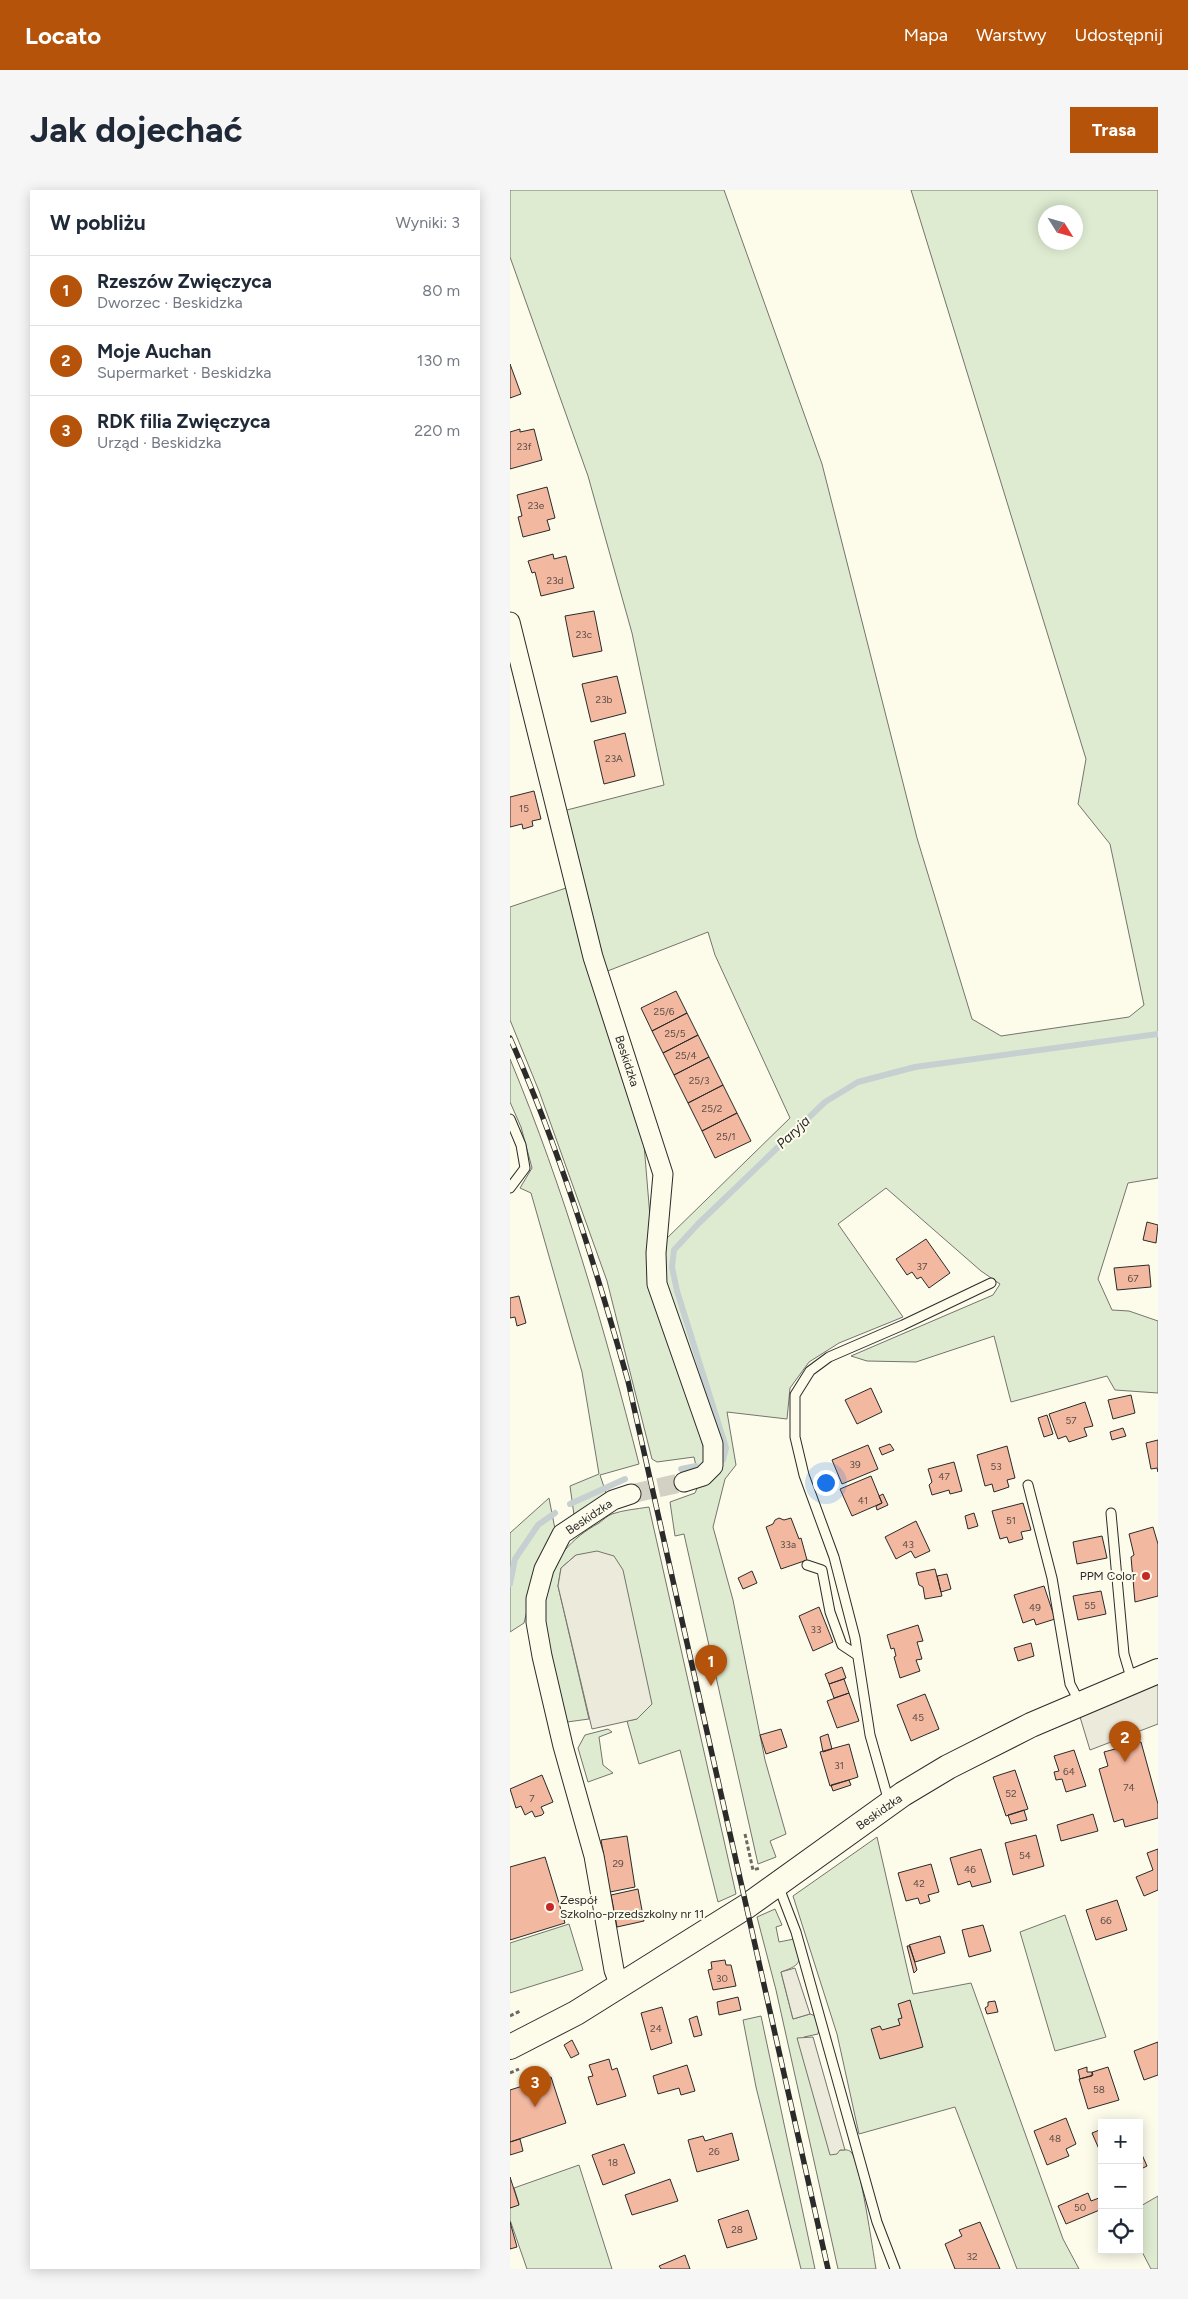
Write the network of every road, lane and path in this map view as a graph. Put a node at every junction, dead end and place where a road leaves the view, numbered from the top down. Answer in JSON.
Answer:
{"nodes":[{"id":1,"x":510,"y":622,"type":"edge"},
{"id":2,"x":510,"y":1119,"type":"edge"},
{"id":3,"x":510,"y":1188,"type":"edge"},
{"id":4,"x":991,"y":1283,"type":"dead end"},
{"id":5,"x":684,"y":1482,"type":"tunnel mouth"},
{"id":6,"x":1028,"y":1486,"type":"dead end"},
{"id":7,"x":631,"y":1494,"type":"tunnel mouth"},
{"id":8,"x":1111,"y":1513,"type":"dead end"},
{"id":9,"x":807,"y":1565,"type":"dead end"},
{"id":10,"x":857,"y":1655,"type":"junction"},
{"id":11,"x":1158,"y":1671,"type":"edge"},
{"id":12,"x":1132,"y":1681,"type":"junction"},
{"id":13,"x":1080,"y":1703,"type":"junction"},
{"id":14,"x":890,"y":1804,"type":"junction"},
{"id":15,"x":745,"y":1834,"type":"dead end"},
{"id":16,"x":762,"y":1867,"type":"dead end"},
{"id":17,"x":778,"y":1885,"type":"junction"},
{"id":18,"x":620,"y":1986,"type":"junction"},
{"id":19,"x":520,"y":2011,"type":"dead end"},
{"id":20,"x":510,"y":2016,"type":"edge"},
{"id":21,"x":510,"y":2047,"type":"edge"},
{"id":22,"x":895,"y":2269,"type":"edge"}],
"edges":[{"from":1,"to":5,"type":"street","name":"Beskidzka"},
{"from":2,"to":3,"type":"lane"},
{"from":4,"to":10,"type":"lane"},
{"from":6,"to":13,"type":"lane"},
{"from":7,"to":18,"type":"street","name":"Beskidzka"},
{"from":8,"to":12,"type":"lane"},
{"from":9,"to":10,"type":"lane"},
{"from":10,"to":14,"type":"lane"},
{"from":11,"to":12,"type":"street","name":"Beskidzka"},
{"from":12,"to":13,"type":"street","name":"Beskidzka"},
{"from":13,"to":14,"type":"street","name":"Beskidzka"},
{"from":14,"to":17,"type":"street","name":"Beskidzka"},
{"from":15,"to":16,"type":"path"},
{"from":17,"to":18,"type":"street","name":"Beskidzka"},
{"from":17,"to":22,"type":"lane"},
{"from":18,"to":21,"type":"street","name":"Beskidzka"},
{"from":19,"to":20,"type":"path"}]}
